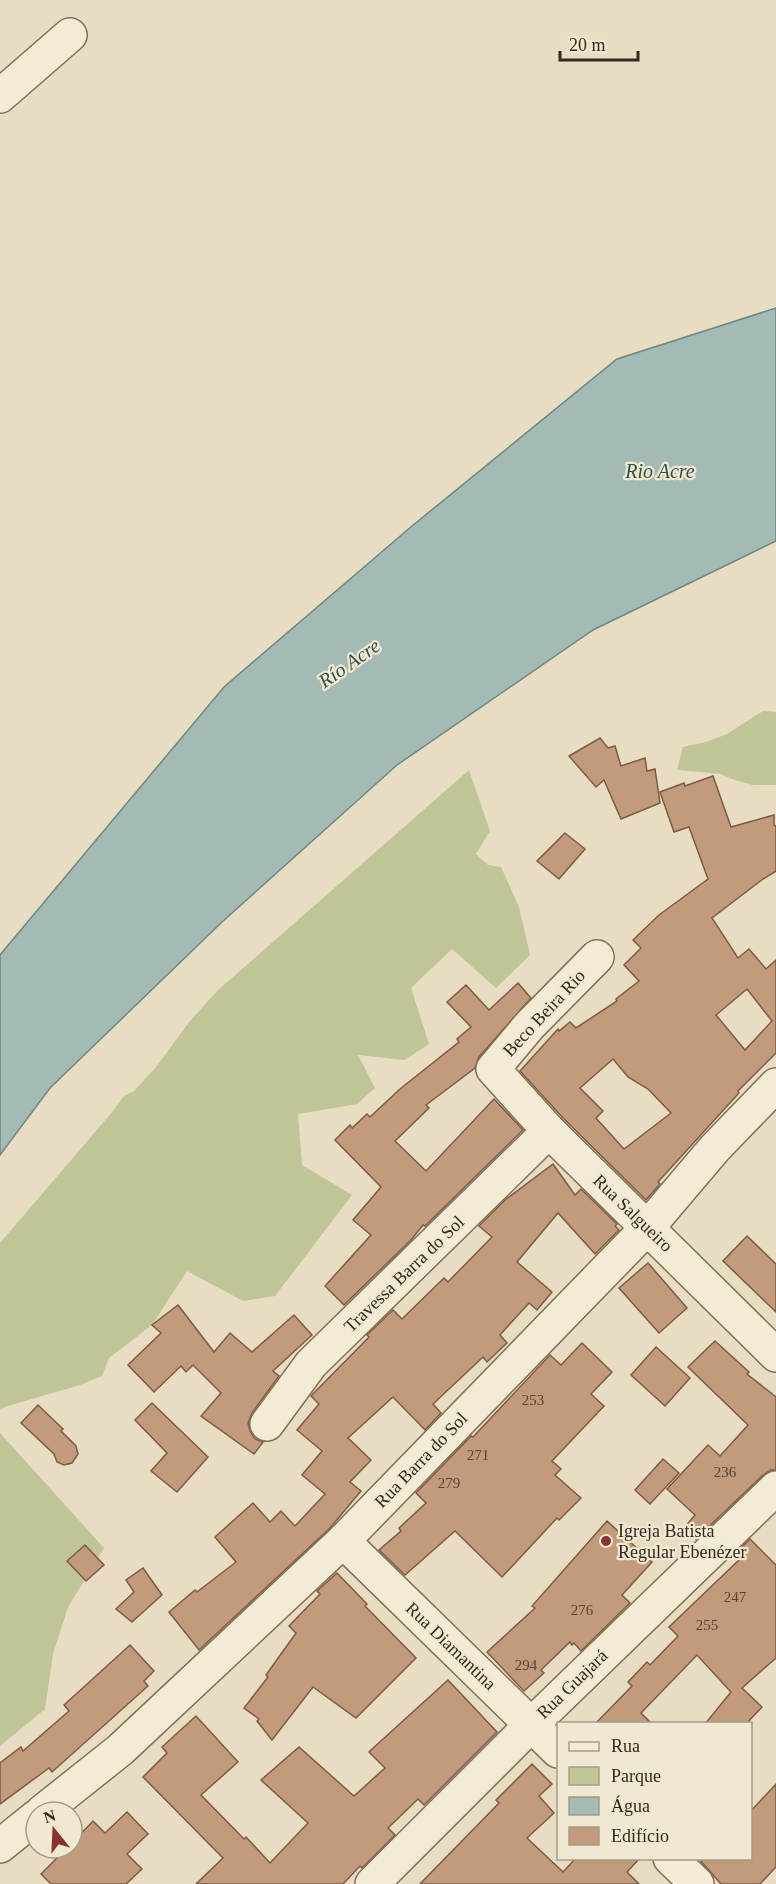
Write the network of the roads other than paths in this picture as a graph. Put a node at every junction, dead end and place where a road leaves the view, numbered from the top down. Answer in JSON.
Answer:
{"nodes":[{"id":1,"x":70,"y":35,"type":"dead end"},
{"id":2,"x":0,"y":96,"type":"edge"},
{"id":3,"x":597,"y":957,"type":"dead end"},
{"id":4,"x":493,"y":1068,"type":"joint"},
{"id":5,"x":776,"y":1085,"type":"edge"},
{"id":6,"x":549,"y":1131,"type":"junction"},
{"id":7,"x":648,"y":1227,"type":"junction"},
{"id":8,"x":776,"y":1355,"type":"edge"},
{"id":9,"x":267,"y":1424,"type":"dead end"},
{"id":10,"x":776,"y":1488,"type":"edge"},
{"id":11,"x":343,"y":1540,"type":"junction"},
{"id":12,"x":531,"y":1725,"type":"junction"},
{"id":13,"x":557,"y":1750,"type":"edge"},
{"id":14,"x":57,"y":1800,"type":"edge"},
{"id":15,"x":24,"y":1827,"type":"edge"},
{"id":16,"x":0,"y":1846,"type":"edge"},
{"id":17,"x":672,"y":1860,"type":"edge"},
{"id":18,"x":372,"y":1884,"type":"edge"},
{"id":19,"x":697,"y":1884,"type":"edge"}],
"edges":[{"from":1,"to":2,"type":"street"},
{"from":3,"to":4,"type":"street","name":"Beco Beira Rio"},
{"from":4,"to":6,"type":"street","name":"Rua Salgueiro"},
{"from":5,"to":7,"type":"street","name":"Rua Barra do Sol"},
{"from":6,"to":7,"type":"street","name":"Rua Salgueiro"},
{"from":6,"to":9,"type":"street","name":"Travessa Barra do Sol"},
{"from":7,"to":8,"type":"street","name":"Rua Salgueiro"},
{"from":7,"to":11,"type":"street","name":"Rua Barra do Sol"},
{"from":10,"to":12,"type":"street","name":"Rua Guajará"},
{"from":11,"to":12,"type":"street","name":"Rua Diamantina"},
{"from":11,"to":14,"type":"street","name":"Rua Barra do Sol"},
{"from":12,"to":13,"type":"street","name":"Rua Diamantina"},
{"from":12,"to":18,"type":"street","name":"Rua Guajará"},
{"from":15,"to":16,"type":"street"},
{"from":17,"to":19,"type":"street"}]}
